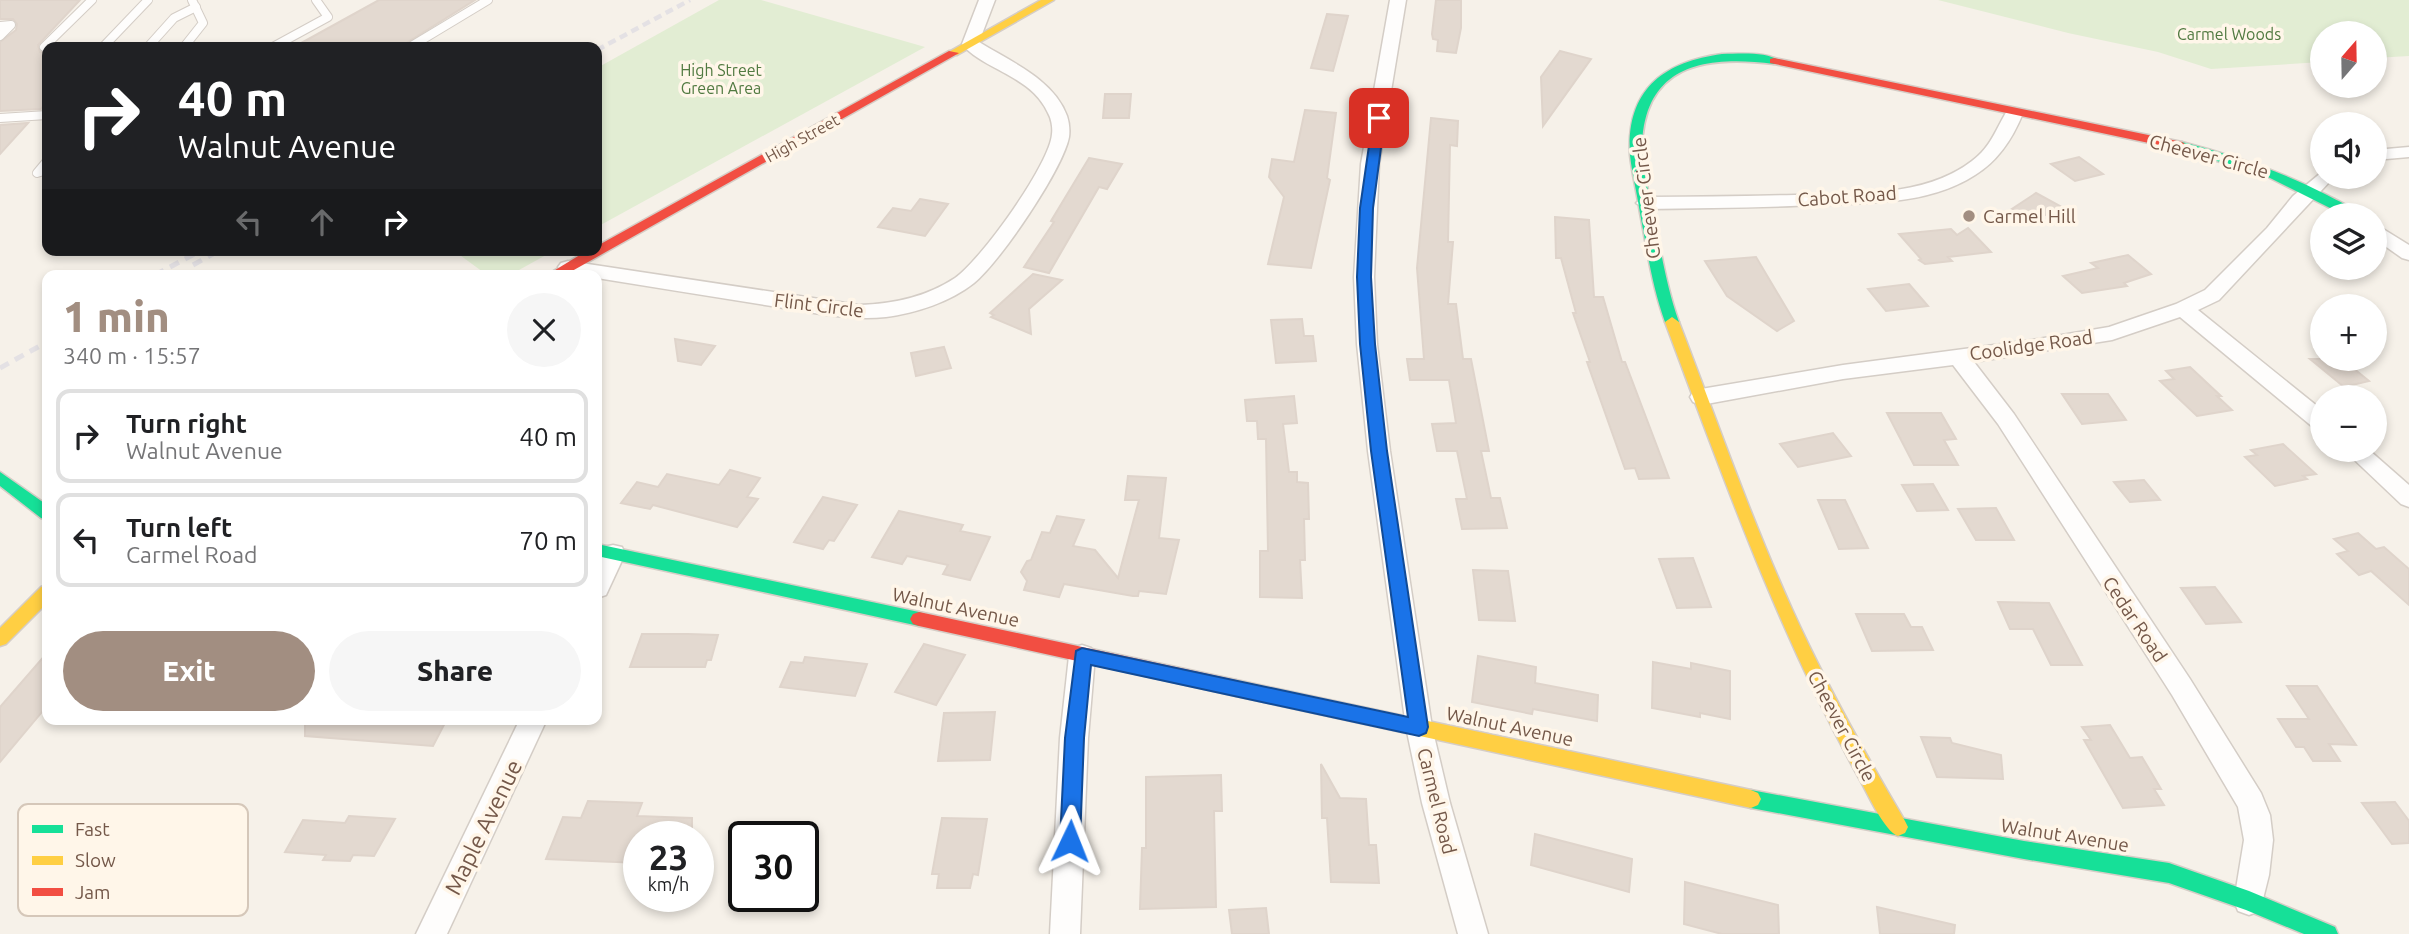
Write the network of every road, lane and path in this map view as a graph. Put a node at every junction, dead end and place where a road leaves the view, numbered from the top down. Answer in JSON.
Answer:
{"nodes":[{"id":1,"x":92,"y":0,"type":"edge"},
{"id":2,"x":148,"y":0,"type":"edge"},
{"id":3,"x":316,"y":0,"type":"edge"},
{"id":4,"x":488,"y":0,"type":"edge"},
{"id":5,"x":987,"y":0,"type":"edge"},
{"id":6,"x":1049,"y":0,"type":"edge"},
{"id":7,"x":1398,"y":0,"type":"edge"},
{"id":8,"x":194,"y":4,"type":"edge"},
{"id":9,"x":0,"y":26,"type":"edge"},
{"id":10,"x":0,"y":36,"type":"edge"},
{"id":11,"x":49,"y":42,"type":"edge"},
{"id":12,"x":108,"y":42,"type":"edge"},
{"id":13,"x":152,"y":42,"type":"edge"},
{"id":14,"x":188,"y":42,"type":"edge"},
{"id":15,"x":282,"y":42,"type":"edge"},
{"id":16,"x":418,"y":42,"type":"edge"},
{"id":17,"x":970,"y":44,"type":"junction"},
{"id":18,"x":2014,"y":113,"type":"junction"},
{"id":19,"x":42,"y":116,"type":"edge"},
{"id":20,"x":0,"y":118,"type":"edge"},
{"id":21,"x":2409,"y":152,"type":"edge"},
{"id":22,"x":2387,"y":154,"type":"edge"},
{"id":23,"x":2310,"y":181,"type":"edge"},
{"id":24,"x":2313,"y":189,"type":"edge"},
{"id":25,"x":2325,"y":189,"type":"edge"},
{"id":26,"x":1645,"y":203,"type":"junction"},
{"id":27,"x":2340,"y":203,"type":"edge"},
{"id":28,"x":2387,"y":238,"type":"edge"},
{"id":29,"x":602,"y":248,"type":"edge"},
{"id":30,"x":2409,"y":254,"type":"edge"},
{"id":31,"x":588,"y":256,"type":"edge"},
{"id":32,"x":563,"y":270,"type":"edge"},
{"id":33,"x":602,"y":277,"type":"edge"},
{"id":34,"x":2183,"y":309,"type":"junction"},
{"id":35,"x":1957,"y":355,"type":"junction"},
{"id":36,"x":1701,"y":397,"type":"junction"},
{"id":37,"x":2310,"y":412,"type":"edge"},
{"id":38,"x":2369,"y":462,"type":"edge"},
{"id":39,"x":0,"y":478,"type":"edge"},
{"id":40,"x":2409,"y":498,"type":"edge"},
{"id":41,"x":42,"y":510,"type":"edge"},
{"id":42,"x":605,"y":552,"type":"edge"},
{"id":43,"x":42,"y":597,"type":"edge"},
{"id":44,"x":0,"y":639,"type":"edge"},
{"id":45,"x":1082,"y":656,"type":"junction"},
{"id":46,"x":531,"y":725,"type":"edge"},
{"id":47,"x":1419,"y":727,"type":"junction"},
{"id":48,"x":1898,"y":827,"type":"junction"},
{"id":49,"x":2249,"y":901,"type":"junction"},
{"id":50,"x":430,"y":934,"type":"edge"},
{"id":51,"x":1065,"y":934,"type":"edge"},
{"id":52,"x":1473,"y":934,"type":"edge"},
{"id":53,"x":2328,"y":934,"type":"edge"}],
"edges":[{"from":1,"to":11,"type":"lane"},
{"from":2,"to":12,"type":"lane"},
{"from":3,"to":15,"type":"lane"},
{"from":4,"to":16,"type":"lane"},
{"from":5,"to":17,"type":"street"},
{"from":6,"to":17,"type":"street","name":"High Street"},
{"from":7,"to":47,"type":"street","name":"Carmel Road"},
{"from":8,"to":13,"type":"lane"},
{"from":8,"to":14,"type":"lane"},
{"from":9,"to":10,"type":"lane"},
{"from":17,"to":29,"type":"street","name":"High Street"},
{"from":17,"to":33,"type":"street","name":"Flint Circle"},
{"from":18,"to":23,"type":"street","name":"Cheever Circle"},
{"from":18,"to":26,"type":"street","name":"Cabot Road"},
{"from":18,"to":26,"type":"street","name":"Cheever Circle"},
{"from":19,"to":20,"type":"lane"},
{"from":21,"to":22,"type":"street"},
{"from":24,"to":34,"type":"street","name":"Coolidge Road"},
{"from":25,"to":27,"type":"street","name":"Cheever Circle"},
{"from":26,"to":36,"type":"street","name":"Cheever Circle"},
{"from":28,"to":30,"type":"street"},
{"from":31,"to":32,"type":"street","name":"High Street"},
{"from":34,"to":35,"type":"street","name":"Coolidge Road"},
{"from":34,"to":37,"type":"street"},
{"from":35,"to":36,"type":"street","name":"Coolidge Road"},
{"from":35,"to":49,"type":"street","name":"Cedar Road"},
{"from":36,"to":48,"type":"street","name":"Cheever Circle"},
{"from":38,"to":40,"type":"street"},
{"from":39,"to":41,"type":"street"},
{"from":42,"to":45,"type":"street","name":"Walnut Avenue"},
{"from":43,"to":44,"type":"street"},
{"from":45,"to":47,"type":"street","name":"Walnut Avenue"},
{"from":45,"to":51,"type":"street"},
{"from":46,"to":50,"type":"street","name":"Maple Avenue"},
{"from":47,"to":48,"type":"street","name":"Walnut Avenue"},
{"from":47,"to":52,"type":"street","name":"Carmel Road"},
{"from":48,"to":49,"type":"street","name":"Walnut Avenue"},
{"from":49,"to":53,"type":"street","name":"Walnut Avenue"}]}
